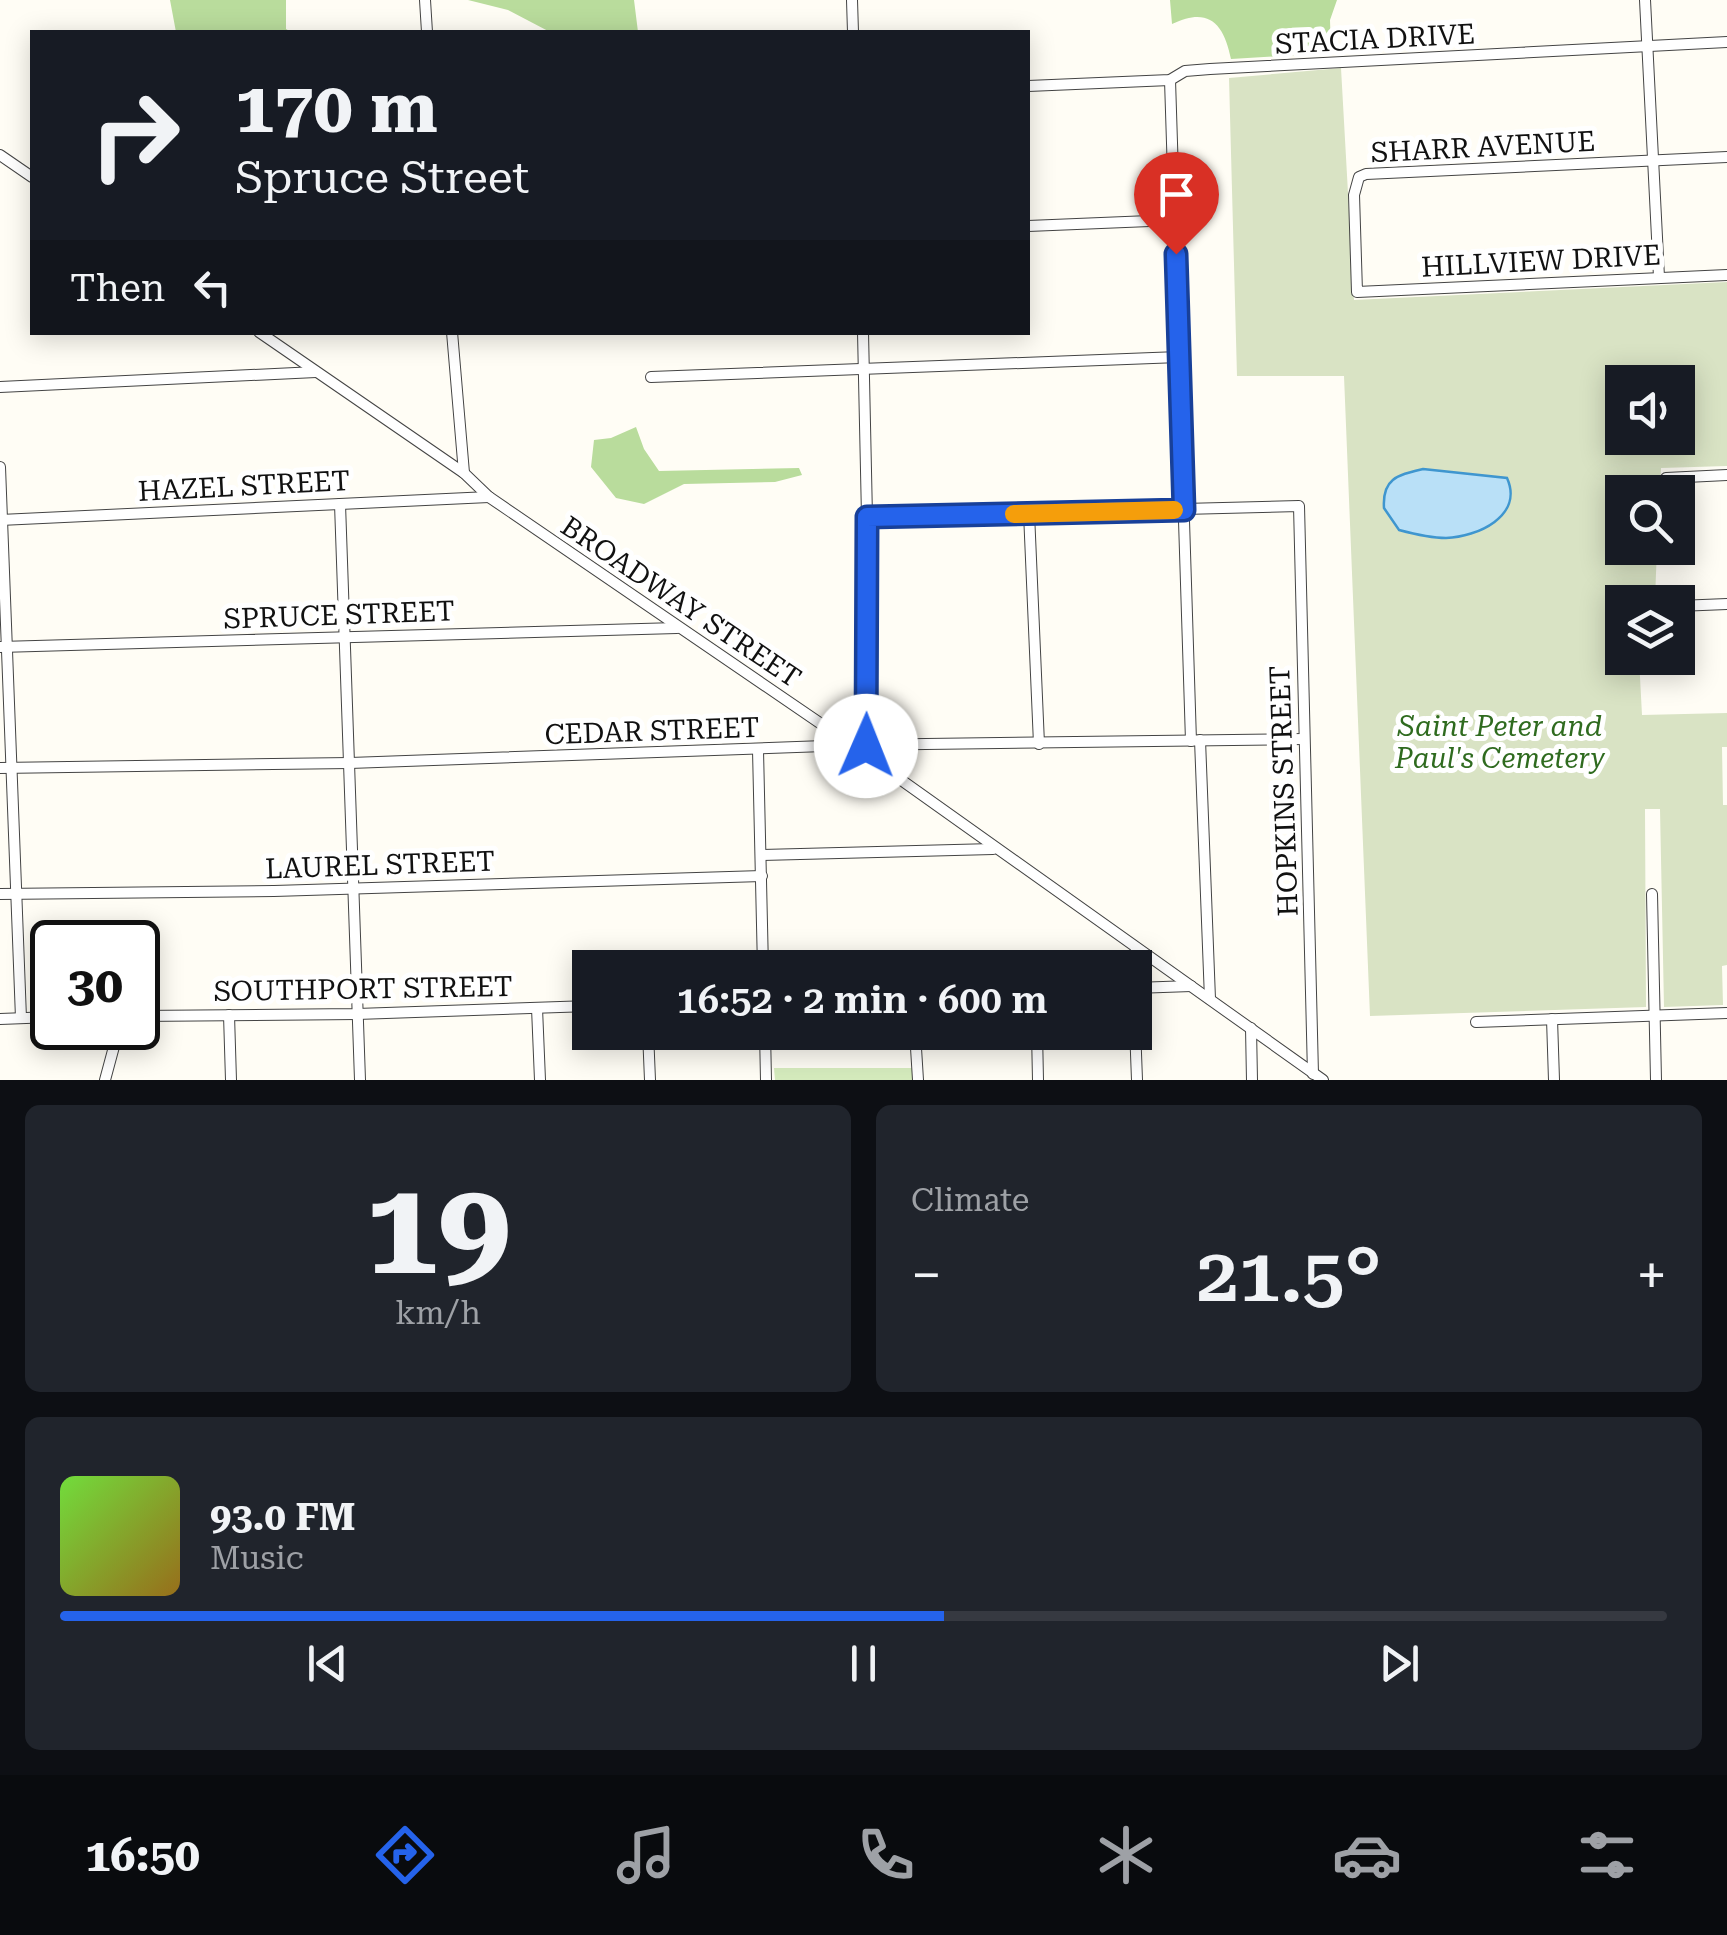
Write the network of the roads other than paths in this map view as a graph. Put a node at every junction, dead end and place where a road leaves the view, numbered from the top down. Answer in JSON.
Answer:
{"nodes":[{"id":1,"x":425,"y":0,"type":"edge"},
{"id":2,"x":852,"y":0,"type":"edge"},
{"id":3,"x":1644,"y":0,"type":"edge"},
{"id":4,"x":427,"y":30,"type":"edge"},
{"id":5,"x":853,"y":30,"type":"edge"},
{"id":6,"x":1727,"y":42,"type":"edge"},
{"id":7,"x":1647,"y":48,"type":"junction"},
{"id":8,"x":1170,"y":80,"type":"junction"},
{"id":9,"x":1030,"y":86,"type":"edge"},
{"id":10,"x":0,"y":155,"type":"edge"},
{"id":11,"x":1727,"y":156,"type":"edge"},
{"id":12,"x":1651,"y":160,"type":"junction"},
{"id":13,"x":30,"y":176,"type":"edge"},
{"id":14,"x":1174,"y":220,"type":"junction"},
{"id":15,"x":1030,"y":226,"type":"edge"},
{"id":16,"x":1727,"y":275,"type":"edge"},
{"id":17,"x":1659,"y":278,"type":"junction"},
{"id":18,"x":1357,"y":292,"type":"joint"},
{"id":19,"x":264,"y":335,"type":"edge"},
{"id":20,"x":452,"y":335,"type":"edge"},
{"id":21,"x":863,"y":335,"type":"edge"},
{"id":22,"x":1179,"y":357,"type":"junction"},
{"id":23,"x":864,"y":370,"type":"junction"},
{"id":24,"x":317,"y":372,"type":"junction"},
{"id":25,"x":650,"y":377,"type":"dead end"},
{"id":26,"x":0,"y":387,"type":"edge"},
{"id":27,"x":0,"y":466,"type":"edge"},
{"id":28,"x":464,"y":472,"type":"junction"},
{"id":29,"x":1727,"y":475,"type":"edge"},
{"id":30,"x":1695,"y":477,"type":"edge"},
{"id":31,"x":489,"y":497,"type":"junction"},
{"id":32,"x":340,"y":504,"type":"junction"},
{"id":33,"x":1184,"y":510,"type":"junction"},
{"id":34,"x":1029,"y":513,"type":"junction"},
{"id":35,"x":867,"y":517,"type":"junction"},
{"id":36,"x":1,"y":520,"type":"edge"},
{"id":37,"x":1727,"y":604,"type":"edge"},
{"id":38,"x":1695,"y":605,"type":"edge"},
{"id":39,"x":678,"y":628,"type":"junction"},
{"id":40,"x":343,"y":637,"type":"junction"},
{"id":41,"x":3,"y":647,"type":"edge"},
{"id":42,"x":1304,"y":739,"type":"junction"},
{"id":43,"x":1195,"y":741,"type":"junction"},
{"id":44,"x":1039,"y":744,"type":"junction"},
{"id":45,"x":852,"y":746,"type":"junction"},
{"id":46,"x":866,"y":746,"type":"junction"},
{"id":47,"x":758,"y":750,"type":"junction"},
{"id":48,"x":350,"y":762,"type":"junction"},
{"id":49,"x":6,"y":768,"type":"edge"},
{"id":50,"x":994,"y":849,"type":"junction"},
{"id":51,"x":761,"y":855,"type":"junction"},
{"id":52,"x":762,"y":876,"type":"junction"},
{"id":53,"x":354,"y":888,"type":"junction"},
{"id":54,"x":0,"y":894,"type":"edge"},
{"id":55,"x":17,"y":894,"type":"junction"},
{"id":56,"x":1652,"y":894,"type":"dead end"},
{"id":57,"x":1136,"y":948,"type":"joint"},
{"id":58,"x":763,"y":950,"type":"edge"},
{"id":59,"x":1192,"y":986,"type":"junction"},
{"id":60,"x":1152,"y":987,"type":"edge"},
{"id":61,"x":1210,"y":999,"type":"junction"},
{"id":62,"x":572,"y":1007,"type":"edge"},
{"id":63,"x":537,"y":1008,"type":"junction"},
{"id":64,"x":1727,"y":1013,"type":"edge"},
{"id":65,"x":357,"y":1014,"type":"junction"},
{"id":66,"x":229,"y":1015,"type":"junction"},
{"id":67,"x":160,"y":1016,"type":"edge"},
{"id":68,"x":1654,"y":1017,"type":"junction"},
{"id":69,"x":0,"y":1018,"type":"edge"},
{"id":70,"x":21,"y":1018,"type":"junction"},
{"id":71,"x":30,"y":1018,"type":"edge"},
{"id":72,"x":1552,"y":1020,"type":"junction"},
{"id":73,"x":1476,"y":1022,"type":"dead end"},
{"id":74,"x":1250,"y":1028,"type":"junction"},
{"id":75,"x":112,"y":1050,"type":"edge"},
{"id":76,"x":649,"y":1050,"type":"edge"},
{"id":77,"x":765,"y":1050,"type":"edge"},
{"id":78,"x":916,"y":1050,"type":"edge"},
{"id":79,"x":1037,"y":1050,"type":"edge"},
{"id":80,"x":1135,"y":1050,"type":"edge"},
{"id":81,"x":1318,"y":1077,"type":"edge"},
{"id":82,"x":105,"y":1080,"type":"edge"},
{"id":83,"x":231,"y":1080,"type":"edge"},
{"id":84,"x":360,"y":1080,"type":"edge"},
{"id":85,"x":540,"y":1080,"type":"edge"},
{"id":86,"x":650,"y":1080,"type":"edge"},
{"id":87,"x":766,"y":1080,"type":"edge"},
{"id":88,"x":918,"y":1080,"type":"edge"},
{"id":89,"x":1038,"y":1080,"type":"edge"},
{"id":90,"x":1136,"y":1080,"type":"edge"},
{"id":91,"x":1252,"y":1080,"type":"edge"},
{"id":92,"x":1554,"y":1080,"type":"edge"},
{"id":93,"x":1656,"y":1080,"type":"edge"}],
"edges":[{"from":1,"to":4,"type":"street"},
{"from":2,"to":5,"type":"street"},
{"from":3,"to":7,"type":"street"},
{"from":6,"to":7,"type":"street","name":"STACIA DRIVE"},
{"from":7,"to":8,"type":"street","name":"STACIA DRIVE"},
{"from":7,"to":12,"type":"street"},
{"from":8,"to":9,"type":"street","name":"STACIA DRIVE"},
{"from":8,"to":14,"type":"street"},
{"from":10,"to":13,"type":"street"},
{"from":11,"to":12,"type":"street","name":"SHARR AVENUE"},
{"from":12,"to":17,"type":"street"},
{"from":12,"to":18,"type":"street","name":"SHARR AVENUE"},
{"from":14,"to":15,"type":"street"},
{"from":14,"to":22,"type":"street"},
{"from":16,"to":17,"type":"street","name":"HILLVIEW DRIVE"},
{"from":17,"to":18,"type":"street","name":"HILLVIEW DRIVE"},
{"from":19,"to":24,"type":"street","name":"BROADWAY STREET"},
{"from":20,"to":28,"type":"street"},
{"from":21,"to":23,"type":"street"},
{"from":22,"to":23,"type":"street"},
{"from":22,"to":33,"type":"street"},
{"from":23,"to":25,"type":"street"},
{"from":23,"to":35,"type":"street"},
{"from":24,"to":26,"type":"street"},
{"from":24,"to":28,"type":"street","name":"BROADWAY STREET"},
{"from":27,"to":36,"type":"street"},
{"from":28,"to":31,"type":"street","name":"BROADWAY STREET"},
{"from":29,"to":30,"type":"street"},
{"from":31,"to":32,"type":"street","name":"HAZEL STREET"},
{"from":31,"to":39,"type":"street","name":"BROADWAY STREET"},
{"from":32,"to":36,"type":"street","name":"HAZEL STREET"},
{"from":32,"to":40,"type":"street"},
{"from":33,"to":34,"type":"street"},
{"from":33,"to":42,"type":"street","name":"HOPKINS STREET"},
{"from":33,"to":43,"type":"street"},
{"from":34,"to":35,"type":"street"},
{"from":34,"to":44,"type":"street"},
{"from":35,"to":46,"type":"street"},
{"from":36,"to":41,"type":"street"},
{"from":37,"to":38,"type":"street"},
{"from":39,"to":40,"type":"street","name":"SPRUCE STREET"},
{"from":39,"to":45,"type":"street","name":"BROADWAY STREET"},
{"from":40,"to":41,"type":"street","name":"SPRUCE STREET"},
{"from":40,"to":48,"type":"street"},
{"from":41,"to":49,"type":"street"},
{"from":42,"to":43,"type":"street","name":"CEDAR STREET"},
{"from":42,"to":81,"type":"street","name":"HOPKINS STREET"},
{"from":43,"to":44,"type":"street","name":"CEDAR STREET"},
{"from":43,"to":61,"type":"street"},
{"from":44,"to":46,"type":"street","name":"CEDAR STREET"},
{"from":45,"to":46,"type":"street","name":"CEDAR STREET"},
{"from":45,"to":47,"type":"street","name":"CEDAR STREET"},
{"from":45,"to":50,"type":"street","name":"BROADWAY STREET"},
{"from":47,"to":48,"type":"street","name":"CEDAR STREET"},
{"from":47,"to":51,"type":"street"},
{"from":48,"to":49,"type":"street","name":"CEDAR STREET"},
{"from":48,"to":53,"type":"street"},
{"from":49,"to":55,"type":"street"},
{"from":50,"to":51,"type":"street"},
{"from":50,"to":57,"type":"street","name":"BROADWAY STREET"},
{"from":51,"to":52,"type":"street"},
{"from":52,"to":53,"type":"street","name":"LAUREL STREET"},
{"from":52,"to":58,"type":"street"},
{"from":53,"to":55,"type":"street","name":"LAUREL STREET"},
{"from":53,"to":65,"type":"street"},
{"from":54,"to":55,"type":"street","name":"LAUREL STREET"},
{"from":55,"to":70,"type":"street"},
{"from":56,"to":68,"type":"street"},
{"from":57,"to":59,"type":"street","name":"BROADWAY STREET"},
{"from":59,"to":60,"type":"street"},
{"from":59,"to":61,"type":"street","name":"BROADWAY STREET"},
{"from":61,"to":74,"type":"street","name":"BROADWAY STREET"},
{"from":62,"to":63,"type":"street","name":"SOUTHPORT STREET"},
{"from":63,"to":65,"type":"street","name":"SOUTHPORT STREET"},
{"from":63,"to":85,"type":"street"},
{"from":64,"to":68,"type":"street"},
{"from":65,"to":66,"type":"street","name":"SOUTHPORT STREET"},
{"from":65,"to":84,"type":"street"},
{"from":66,"to":67,"type":"street","name":"SOUTHPORT STREET"},
{"from":66,"to":83,"type":"street"},
{"from":68,"to":72,"type":"street"},
{"from":68,"to":93,"type":"street"},
{"from":69,"to":70,"type":"street"},
{"from":70,"to":71,"type":"street"},
{"from":72,"to":73,"type":"street"},
{"from":72,"to":92,"type":"street"},
{"from":74,"to":81,"type":"street","name":"BROADWAY STREET"},
{"from":74,"to":91,"type":"street"},
{"from":75,"to":82,"type":"street"},
{"from":76,"to":86,"type":"street"},
{"from":77,"to":87,"type":"street"},
{"from":78,"to":88,"type":"street"},
{"from":79,"to":89,"type":"street"},
{"from":80,"to":90,"type":"street"}]}
